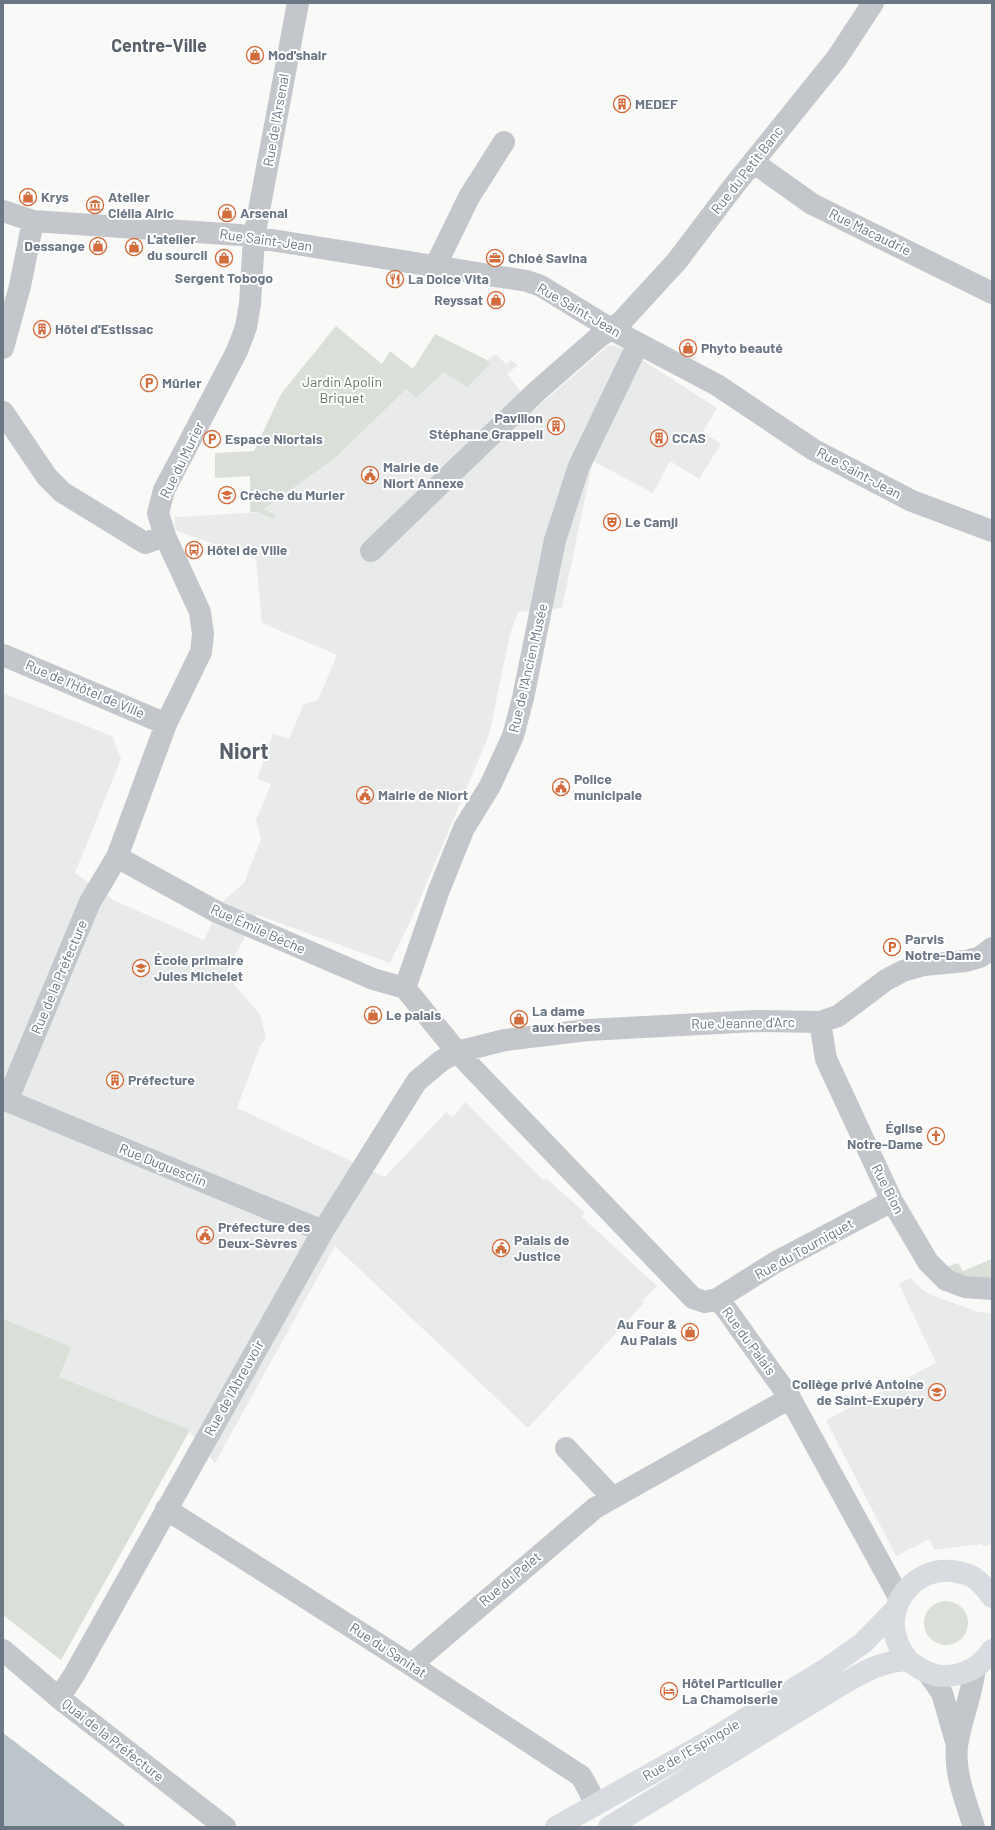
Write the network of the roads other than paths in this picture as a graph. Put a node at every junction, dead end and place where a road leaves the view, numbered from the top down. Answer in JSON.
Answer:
{"nodes":[{"id":1,"x":298,"y":3,"type":"edge"},
{"id":2,"x":873,"y":3,"type":"edge"},
{"id":3,"x":504,"y":142,"type":"dead end"},
{"id":4,"x":753,"y":162,"type":"junction"},
{"id":5,"x":3,"y":211,"type":"edge"},
{"id":6,"x":33,"y":222,"type":"junction"},
{"id":7,"x":254,"y":237,"type":"junction"},
{"id":8,"x":435,"y":267,"type":"junction"},
{"id":9,"x":992,"y":293,"type":"edge"},
{"id":10,"x":611,"y":329,"type":"junction"},
{"id":11,"x":638,"y":344,"type":"junction"},
{"id":12,"x":3,"y":348,"type":"edge"},
{"id":13,"x":3,"y":412,"type":"edge"},
{"id":14,"x":992,"y":531,"type":"edge"},
{"id":15,"x":165,"y":536,"type":"junction"},
{"id":16,"x":371,"y":551,"type":"dead end"},
{"id":17,"x":3,"y":655,"type":"edge"},
{"id":18,"x":166,"y":724,"type":"junction"},
{"id":19,"x":117,"y":857,"type":"junction"},
{"id":20,"x":992,"y":948,"type":"edge"},
{"id":21,"x":966,"y":961,"type":"junction"},
{"id":22,"x":992,"y":969,"type":"edge"},
{"id":23,"x":405,"y":988,"type":"junction"},
{"id":24,"x":820,"y":1022,"type":"junction"},
{"id":25,"x":457,"y":1052,"type":"junction"},
{"id":26,"x":5,"y":1100,"type":"edge"},
{"id":27,"x":892,"y":1201,"type":"junction"},
{"id":28,"x":323,"y":1231,"type":"junction"},
{"id":29,"x":992,"y":1289,"type":"edge"},
{"id":30,"x":717,"y":1299,"type":"junction"},
{"id":31,"x":790,"y":1398,"type":"junction"},
{"id":32,"x":566,"y":1448,"type":"dead end"},
{"id":33,"x":612,"y":1498,"type":"junction"},
{"id":34,"x":166,"y":1509,"type":"junction"},
{"id":35,"x":982,"y":1576,"type":"edge"},
{"id":36,"x":992,"y":1597,"type":"edge"},
{"id":37,"x":898,"y":1604,"type":"junction"},
{"id":38,"x":3,"y":1650,"type":"edge"},
{"id":39,"x":992,"y":1650,"type":"edge"},
{"id":40,"x":908,"y":1660,"type":"junction"},
{"id":41,"x":411,"y":1665,"type":"junction"},
{"id":42,"x":975,"y":1668,"type":"junction"},
{"id":43,"x":928,"y":1673,"type":"junction"},
{"id":44,"x":59,"y":1698,"type":"junction"},
{"id":45,"x":957,"y":1746,"type":"junction"},
{"id":46,"x":594,"y":1806,"type":"junction"},
{"id":47,"x":225,"y":1827,"type":"edge"},
{"id":48,"x":556,"y":1827,"type":"edge"},
{"id":49,"x":609,"y":1827,"type":"edge"},
{"id":50,"x":974,"y":1827,"type":"edge"}],
"edges":[{"from":1,"to":7,"type":"street","name":"Rue de l'Arsenal"},
{"from":2,"to":4,"type":"street","name":"Rue du Petit Banc"},
{"from":3,"to":8,"type":"street"},
{"from":4,"to":9,"type":"street","name":"Rue Macaudrie"},
{"from":4,"to":10,"type":"street","name":"Rue du Petit Banc"},
{"from":5,"to":6,"type":"street","name":"Rue Saint-Jean"},
{"from":6,"to":7,"type":"street","name":"Rue Saint-Jean"},
{"from":6,"to":12,"type":"street"},
{"from":7,"to":8,"type":"street","name":"Rue Saint-Jean"},
{"from":7,"to":15,"type":"street","name":"Rue du Murier"},
{"from":8,"to":10,"type":"street","name":"Rue Saint-Jean"},
{"from":10,"to":11,"type":"street","name":"Rue Saint-Jean"},
{"from":10,"to":16,"type":"street","name":"Rue du Petit Banc"},
{"from":11,"to":14,"type":"street","name":"Rue Saint-Jean"},
{"from":11,"to":23,"type":"street","name":"Rue de l'Ancien Musée"},
{"from":13,"to":15,"type":"street"},
{"from":15,"to":18,"type":"street","name":"Rue du Murier"},
{"from":17,"to":18,"type":"street","name":"Rue de l'Hôtel de Ville"},
{"from":18,"to":19,"type":"street","name":"Rue de la Préfecture"},
{"from":19,"to":23,"type":"street","name":"Rue Émile Bèche"},
{"from":19,"to":26,"type":"street","name":"Rue de la Préfecture"},
{"from":20,"to":21,"type":"street"},
{"from":21,"to":22,"type":"street"},
{"from":21,"to":24,"type":"street","name":"Rue Jeanne d'Arc"},
{"from":23,"to":25,"type":"street","name":"Rue du Palais"},
{"from":24,"to":25,"type":"street","name":"Rue Jeanne d'Arc"},
{"from":24,"to":27,"type":"street","name":"Rue Bion"},
{"from":25,"to":28,"type":"street","name":"Rue de l'Abreuvoir"},
{"from":25,"to":30,"type":"street","name":"Rue du Palais"},
{"from":26,"to":28,"type":"street","name":"Rue Duguesclin"},
{"from":27,"to":29,"type":"street","name":"Rue Bion"},
{"from":27,"to":30,"type":"street","name":"Rue du Tourniquet"},
{"from":28,"to":34,"type":"street","name":"Rue de l'Abreuvoir"},
{"from":30,"to":31,"type":"street","name":"Rue du Palais"},
{"from":31,"to":33,"type":"street","name":"Rue du Pelet"},
{"from":31,"to":37,"type":"street","name":"Rue du Palais"},
{"from":32,"to":33,"type":"street"},
{"from":33,"to":41,"type":"street","name":"Rue du Pelet"},
{"from":34,"to":41,"type":"street","name":"Rue du Sanitat"},
{"from":34,"to":44,"type":"street","name":"Rue de l'Abreuvoir"},
{"from":35,"to":36,"type":"main road"},
{"from":35,"to":37,"type":"main road","name":"Rue de l'Espingole"},
{"from":37,"to":40,"type":"main road"},
{"from":37,"to":46,"type":"main road","name":"Rue de l'Espingole"},
{"from":38,"to":44,"type":"street","name":"Quai de la Préfecture"},
{"from":39,"to":42,"type":"main road"},
{"from":40,"to":43,"type":"main road"},
{"from":40,"to":49,"type":"main road","name":"Rue de l'Espingole"},
{"from":41,"to":46,"type":"street","name":"Rue du Sanitat"},
{"from":42,"to":43,"type":"main road"},
{"from":42,"to":45,"type":"street"},
{"from":43,"to":45,"type":"street"},
{"from":44,"to":47,"type":"street","name":"Quai de la Préfecture"},
{"from":45,"to":50,"type":"street"},
{"from":46,"to":48,"type":"main road","name":"Rue de l'Espingole"}]}
